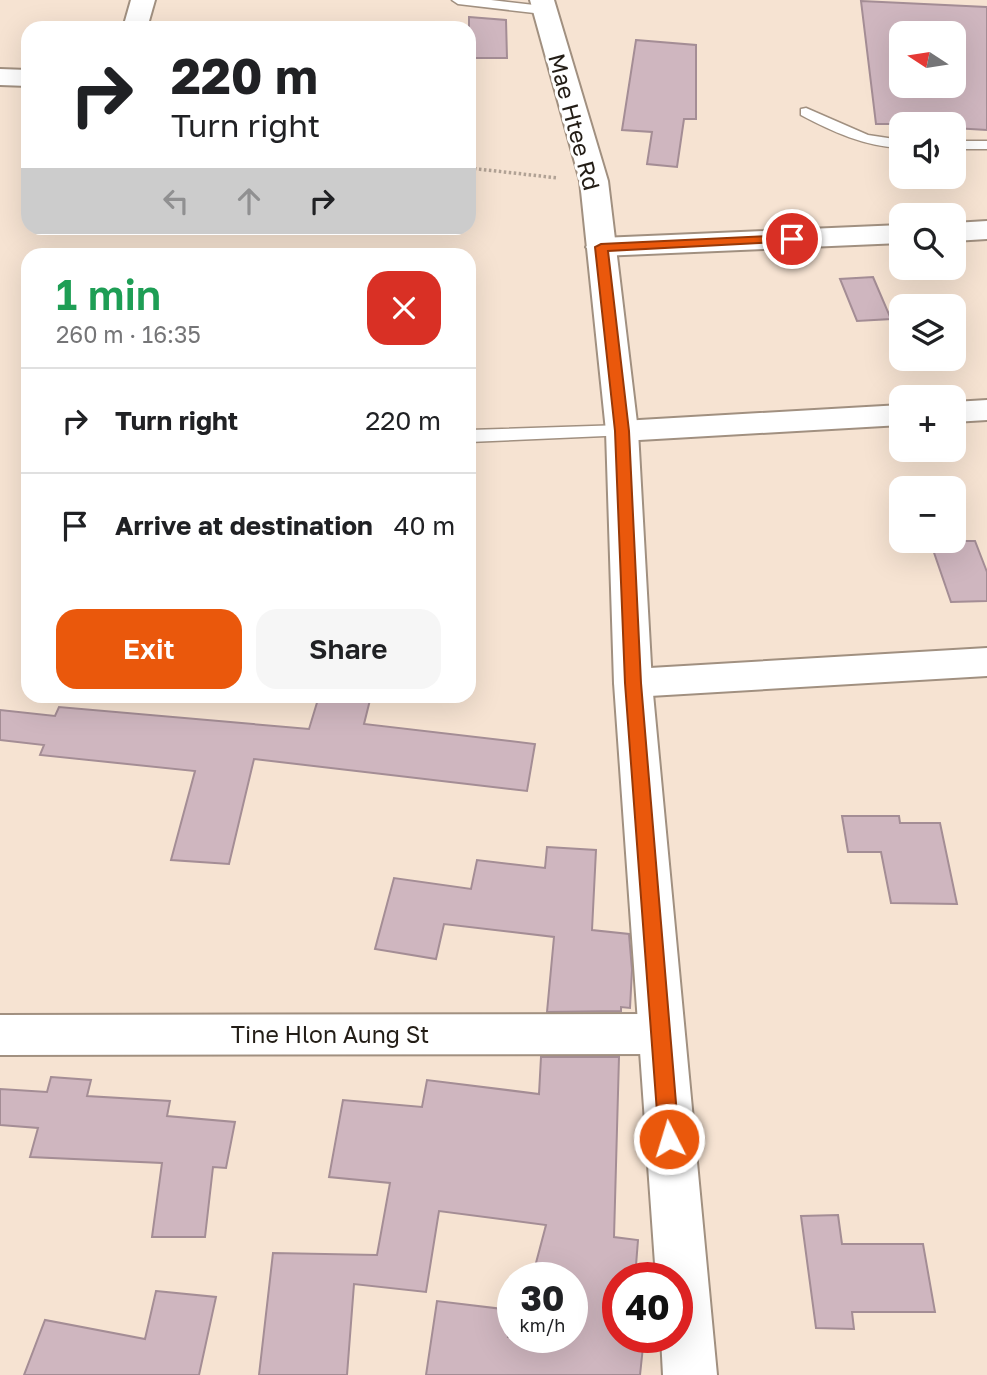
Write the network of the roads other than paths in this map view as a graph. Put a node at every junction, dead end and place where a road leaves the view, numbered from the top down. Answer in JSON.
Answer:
{"nodes":[{"id":1,"x":143,"y":0,"type":"edge"},
{"id":2,"x":458,"y":0,"type":"edge"},
{"id":3,"x":542,"y":5,"type":"edge"},
{"id":4,"x":137,"y":21,"type":"edge"},
{"id":5,"x":0,"y":77,"type":"edge"},
{"id":6,"x":21,"y":78,"type":"edge"},
{"id":7,"x":806,"y":112,"type":"dead end"},
{"id":8,"x":889,"y":143,"type":"edge"},
{"id":9,"x":966,"y":145,"type":"edge"},
{"id":10,"x":987,"y":145,"type":"edge"},
{"id":11,"x":987,"y":230,"type":"edge"},
{"id":12,"x":966,"y":231,"type":"edge"},
{"id":13,"x":889,"y":235,"type":"edge"},
{"id":14,"x":601,"y":247,"type":"junction"},
{"id":15,"x":987,"y":410,"type":"edge"},
{"id":16,"x":966,"y":411,"type":"edge"},
{"id":17,"x":889,"y":416,"type":"edge"},
{"id":18,"x":622,"y":431,"type":"junction"},
{"id":19,"x":476,"y":436,"type":"edge"},
{"id":20,"x":987,"y":662,"type":"edge"},
{"id":21,"x":633,"y":683,"type":"junction"},
{"id":22,"x":660,"y":1034,"type":"junction"},
{"id":23,"x":0,"y":1035,"type":"edge"},
{"id":24,"x":690,"y":1375,"type":"edge"}],
"edges":[{"from":1,"to":4,"type":"street"},
{"from":2,"to":3,"type":"lane"},
{"from":3,"to":14,"type":"street","name":"Mae Htee Rd"},
{"from":5,"to":6,"type":"street"},
{"from":7,"to":8,"type":"lane"},
{"from":9,"to":10,"type":"lane"},
{"from":11,"to":12,"type":"street"},
{"from":13,"to":14,"type":"street"},
{"from":14,"to":18,"type":"street","name":"Mae Htee Rd"},
{"from":15,"to":16,"type":"street"},
{"from":17,"to":18,"type":"street"},
{"from":18,"to":19,"type":"lane"},
{"from":18,"to":21,"type":"street","name":"Mae Htee Rd"},
{"from":20,"to":21,"type":"street"},
{"from":21,"to":22,"type":"street","name":"Mae Htee Rd"},
{"from":22,"to":23,"type":"street","name":"Tine Hlon Aung St"},
{"from":22,"to":24,"type":"street","name":"Mae Htee Rd"}]}
